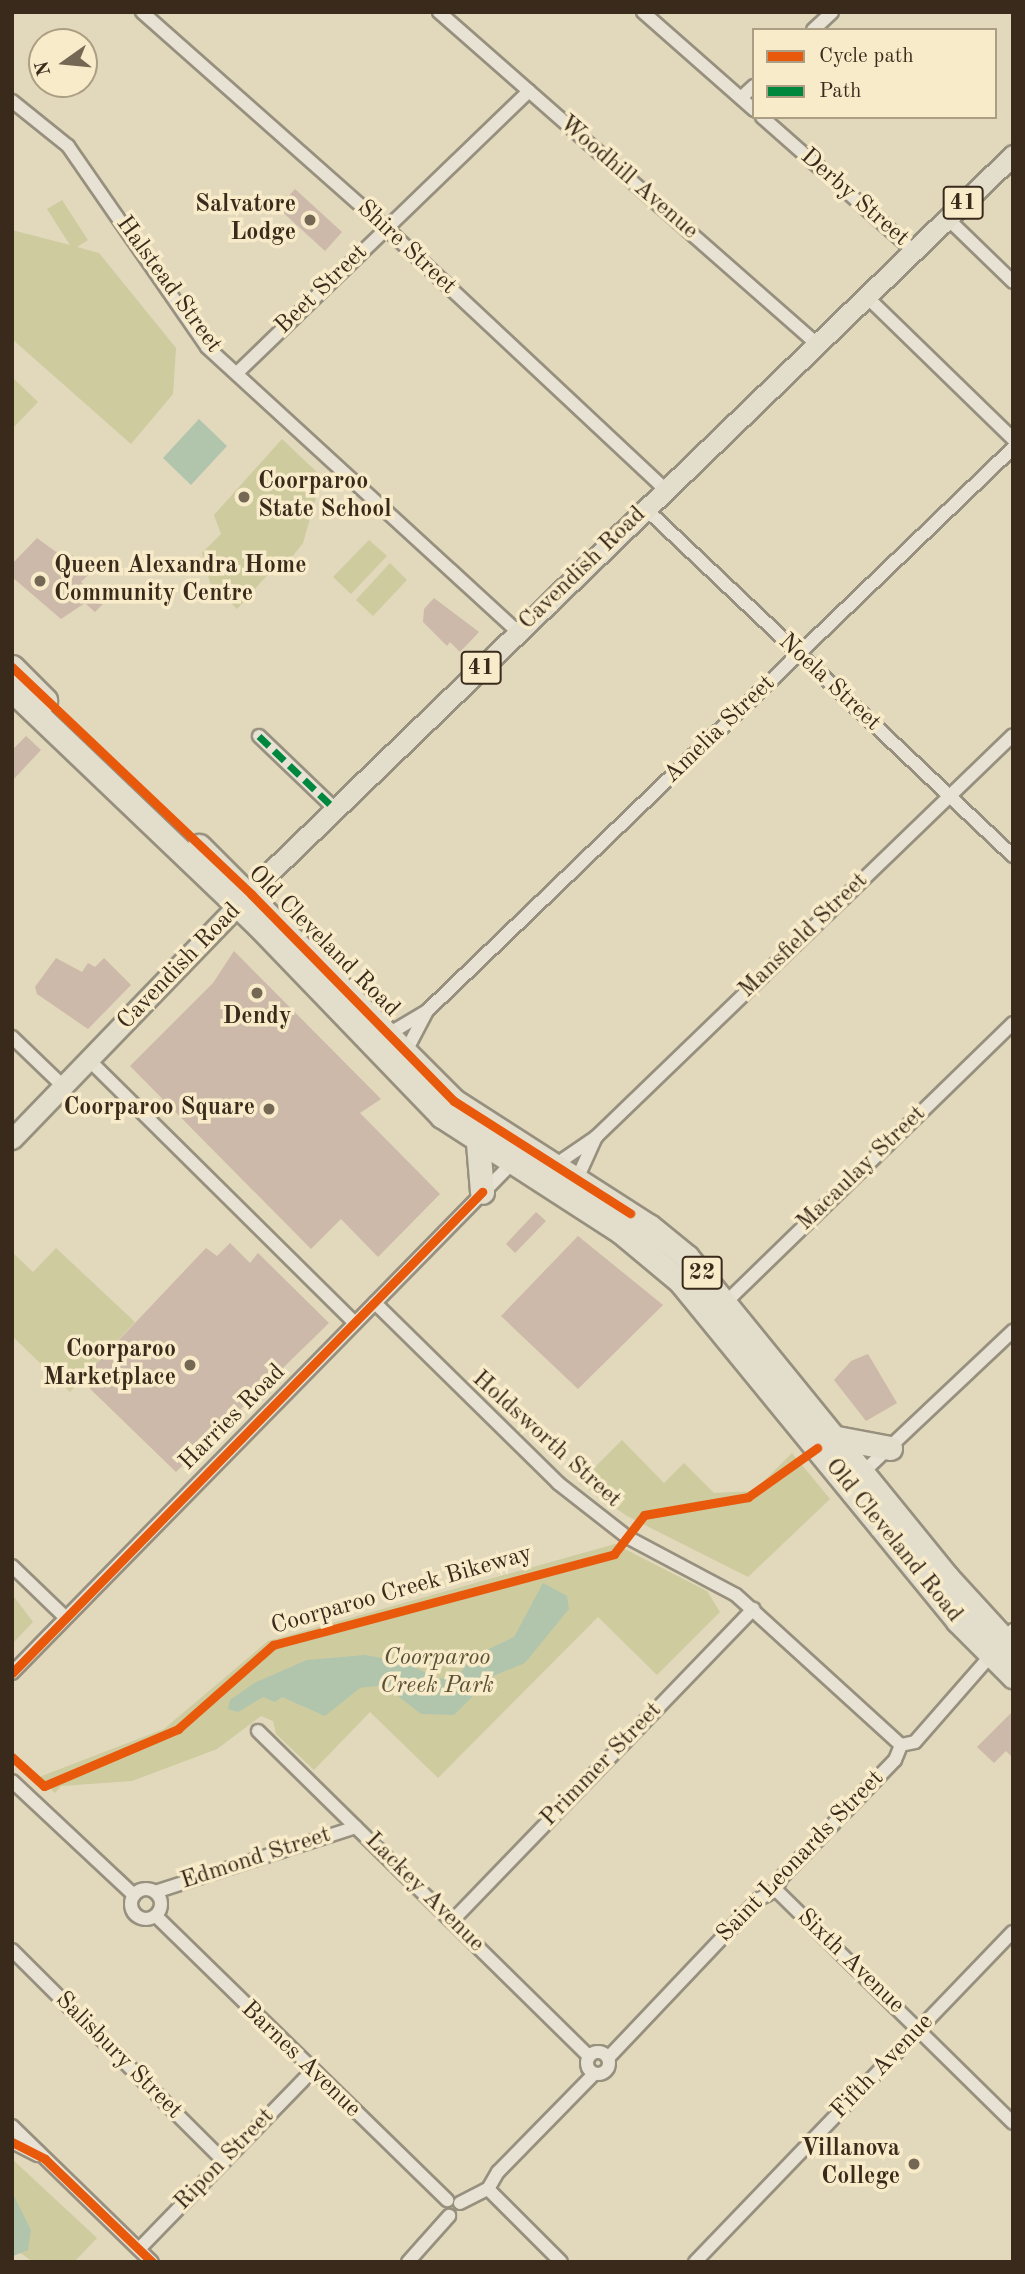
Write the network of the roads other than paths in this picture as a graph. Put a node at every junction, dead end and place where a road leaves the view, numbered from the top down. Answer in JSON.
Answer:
{"nodes":[{"id":1,"x":142,"y":12,"type":"edge"},
{"id":2,"x":439,"y":12,"type":"edge"},
{"id":3,"x":643,"y":12,"type":"edge"},
{"id":4,"x":832,"y":12,"type":"edge"},
{"id":5,"x":815,"y":28,"type":"edge"},
{"id":6,"x":752,"y":88,"type":"edge"},
{"id":7,"x":528,"y":91,"type":"junction"},
{"id":8,"x":741,"y":98,"type":"junction"},
{"id":9,"x":12,"y":101,"type":"edge"},
{"id":10,"x":752,"y":108,"type":"edge"},
{"id":11,"x":764,"y":119,"type":"edge"},
{"id":12,"x":1013,"y":155,"type":"edge"},
{"id":13,"x":947,"y":219,"type":"junction"},
{"id":14,"x":387,"y":229,"type":"junction"},
{"id":15,"x":914,"y":250,"type":"junction"},
{"id":16,"x":1013,"y":282,"type":"edge"},
{"id":17,"x":866,"y":296,"type":"junction"},
{"id":18,"x":817,"y":344,"type":"junction"},
{"id":19,"x":237,"y":373,"type":"junction"},
{"id":20,"x":1013,"y":439,"type":"edge"},
{"id":21,"x":1013,"y":448,"type":"edge"},
{"id":22,"x":665,"y":489,"type":"junction"},
{"id":23,"x":646,"y":509,"type":"junction"},
{"id":24,"x":518,"y":632,"type":"junction"},
{"id":25,"x":799,"y":654,"type":"junction"},
{"id":26,"x":12,"y":667,"type":"edge"},
{"id":27,"x":12,"y":690,"type":"edge"},
{"id":28,"x":1013,"y":735,"type":"edge"},
{"id":29,"x":259,"y":736,"type":"dead end"},
{"id":30,"x":949,"y":796,"type":"junction"},
{"id":31,"x":335,"y":809,"type":"junction"},
{"id":32,"x":1013,"y":856,"type":"edge"},
{"id":33,"x":244,"y":900,"type":"junction"},
{"id":34,"x":427,"y":1011,"type":"junction"},
{"id":35,"x":1013,"y":1023,"type":"edge"},
{"id":36,"x":387,"y":1035,"type":"junction"},
{"id":37,"x":12,"y":1037,"type":"edge"},
{"id":38,"x":405,"y":1053,"type":"junction"},
{"id":39,"x":89,"y":1060,"type":"junction"},
{"id":40,"x":63,"y":1086,"type":"junction"},
{"id":41,"x":596,"y":1137,"type":"junction"},
{"id":42,"x":12,"y":1139,"type":"edge"},
{"id":43,"x":478,"y":1143,"type":"junction"},
{"id":44,"x":519,"y":1156,"type":"junction"},
{"id":45,"x":555,"y":1165,"type":"junction"},
{"id":46,"x":578,"y":1179,"type":"junction"},
{"id":47,"x":482,"y":1192,"type":"junction"},
{"id":48,"x":375,"y":1303,"type":"junction"},
{"id":49,"x":719,"y":1309,"type":"junction"},
{"id":50,"x":354,"y":1322,"type":"junction"},
{"id":51,"x":1013,"y":1331,"type":"edge"},
{"id":52,"x":836,"y":1438,"type":"junction"},
{"id":53,"x":890,"y":1448,"type":"junction"},
{"id":54,"x":855,"y":1478,"type":"junction"},
{"id":55,"x":12,"y":1566,"type":"edge"},
{"id":56,"x":753,"y":1609,"type":"junction"},
{"id":57,"x":65,"y":1617,"type":"junction"},
{"id":58,"x":1005,"y":1645,"type":"edge"},
{"id":59,"x":12,"y":1673,"type":"edge"},
{"id":60,"x":1013,"y":1676,"type":"edge"},
{"id":61,"x":258,"y":1731,"type":"dead end"},
{"id":62,"x":901,"y":1745,"type":"junction"},
{"id":63,"x":12,"y":1781,"type":"edge"},
{"id":64,"x":356,"y":1827,"type":"junction"},
{"id":65,"x":776,"y":1890,"type":"junction"},
{"id":66,"x":155,"y":1892,"type":"junction"},
{"id":67,"x":134,"y":1895,"type":"junction"},
{"id":68,"x":156,"y":1916,"type":"junction"},
{"id":69,"x":452,"y":1921,"type":"junction"},
{"id":70,"x":1013,"y":1932,"type":"edge"},
{"id":71,"x":12,"y":1950,"type":"edge"},
{"id":72,"x":919,"y":2029,"type":"junction"},
{"id":73,"x":589,"y":2056,"type":"junction"},
{"id":74,"x":608,"y":2058,"type":"junction"},
{"id":75,"x":311,"y":2072,"type":"junction"},
{"id":76,"x":594,"y":2074,"type":"junction"},
{"id":77,"x":1013,"y":2123,"type":"edge"},
{"id":78,"x":12,"y":2126,"type":"edge"},
{"id":79,"x":12,"y":2142,"type":"edge"},
{"id":80,"x":45,"y":2159,"type":"junction"},
{"id":81,"x":224,"y":2161,"type":"junction"},
{"id":82,"x":488,"y":2189,"type":"junction"},
{"id":83,"x":454,"y":2202,"type":"junction"},
{"id":84,"x":139,"y":2249,"type":"junction"},
{"id":85,"x":152,"y":2262,"type":"edge"},
{"id":86,"x":408,"y":2262,"type":"edge"},
{"id":87,"x":561,"y":2262,"type":"edge"},
{"id":88,"x":695,"y":2262,"type":"edge"}],
"edges":[{"from":1,"to":14,"type":"street","name":"Shire Street"},
{"from":2,"to":7,"type":"street","name":"Woodhill Avenue"},
{"from":3,"to":8,"type":"street"},
{"from":4,"to":5,"type":"street"},
{"from":6,"to":8,"type":"street"},
{"from":7,"to":14,"type":"street","name":"Beet Street"},
{"from":7,"to":18,"type":"street","name":"Woodhill Avenue"},
{"from":8,"to":10,"type":"street"},
{"from":9,"to":19,"type":"street","name":"Halstead Street"},
{"from":11,"to":15,"type":"street","name":"Derby Street"},
{"from":12,"to":13,"type":"main road","name":"Cavendish Road","number":"41"},
{"from":13,"to":15,"type":"main road","name":"Cavendish Road","number":"41"},
{"from":13,"to":16,"type":"street"},
{"from":14,"to":19,"type":"street","name":"Beet Street"},
{"from":14,"to":22,"type":"street","name":"Shire Street"},
{"from":15,"to":17,"type":"main road","name":"Cavendish Road","number":"41"},
{"from":17,"to":18,"type":"main road","name":"Cavendish Road","number":"41"},
{"from":17,"to":20,"type":"street"},
{"from":18,"to":22,"type":"main road","name":"Cavendish Road","number":"41"},
{"from":19,"to":24,"type":"street","name":"Halstead Street"},
{"from":21,"to":25,"type":"street","name":"Amelia Street"},
{"from":22,"to":23,"type":"main road","name":"Cavendish Road","number":"41"},
{"from":23,"to":24,"type":"main road","name":"Cavendish Road","number":"41"},
{"from":23,"to":25,"type":"street","name":"Noela Street"},
{"from":24,"to":31,"type":"main road","name":"Cavendish Road","number":"41"},
{"from":25,"to":30,"type":"street","name":"Noela Street"},
{"from":25,"to":34,"type":"street","name":"Amelia Street"},
{"from":26,"to":33,"type":"highway","name":"Old Cleveland Road","number":"22"},
{"from":27,"to":33,"type":"highway","name":"Old Cleveland Road","number":"22"},
{"from":28,"to":30,"type":"street","name":"Mansfield Street"},
{"from":29,"to":31,"type":"street"},
{"from":30,"to":32,"type":"street","name":"Noela Street"},
{"from":30,"to":41,"type":"street","name":"Mansfield Street"},
{"from":31,"to":33,"type":"main road","name":"Cavendish Road","number":"41"},
{"from":33,"to":36,"type":"highway","name":"Old Cleveland Road","number":"22"},
{"from":33,"to":39,"type":"main road","name":"Cavendish Road","number":"41"},
{"from":33,"to":43,"type":"highway","name":"Old Cleveland Road","number":"22"},
{"from":34,"to":36,"type":"street","name":"Amelia Street"},
{"from":34,"to":38,"type":"street","name":"Amelia Street"},
{"from":35,"to":49,"type":"street","name":"Macaulay Street"},
{"from":36,"to":38,"type":"highway","name":"Old Cleveland Road","number":"22"},
{"from":37,"to":40,"type":"street"},
{"from":38,"to":44,"type":"highway","name":"Old Cleveland Road","number":"22"},
{"from":39,"to":40,"type":"main road","name":"Cavendish Road","number":"41"},
{"from":39,"to":50,"type":"street"},
{"from":40,"to":42,"type":"main road","name":"Cavendish Road","number":"41"},
{"from":41,"to":45,"type":"street","name":"Mansfield Street"},
{"from":41,"to":46,"type":"street","name":"Mansfield Street"},
{"from":43,"to":44,"type":"highway","name":"Old Cleveland Road","number":"22"},
{"from":43,"to":47,"type":"highway"},
{"from":44,"to":45,"type":"highway","name":"Old Cleveland Road","number":"22"},
{"from":44,"to":47,"type":"street","name":"Harries Road"},
{"from":44,"to":49,"type":"highway","name":"Old Cleveland Road","number":"22"},
{"from":45,"to":46,"type":"highway","name":"Old Cleveland Road","number":"22"},
{"from":46,"to":49,"type":"highway","name":"Old Cleveland Road","number":"22"},
{"from":47,"to":48,"type":"street","name":"Harries Road"},
{"from":48,"to":50,"type":"street","name":"Harries Road"},
{"from":48,"to":56,"type":"street","name":"Holdsworth Street"},
{"from":49,"to":52,"type":"highway","name":"Old Cleveland Road","number":"22"},
{"from":49,"to":54,"type":"highway","name":"Old Cleveland Road","number":"22"},
{"from":50,"to":57,"type":"street","name":"Harries Road"},
{"from":51,"to":53,"type":"street"},
{"from":52,"to":53,"type":"highway"},
{"from":52,"to":54,"type":"highway","name":"Old Cleveland Road","number":"22"},
{"from":53,"to":54,"type":"street"},
{"from":54,"to":58,"type":"highway","name":"Old Cleveland Road","number":"22"},
{"from":55,"to":57,"type":"street"},
{"from":56,"to":62,"type":"street","name":"Holdsworth Street"},
{"from":56,"to":69,"type":"street","name":"Primmer Street"},
{"from":57,"to":59,"type":"street","name":"Harries Road"},
{"from":58,"to":60,"type":"highway","name":"Old Cleveland Road","number":"22"},
{"from":58,"to":62,"type":"street","name":"Saint Leonards Street"},
{"from":61,"to":64,"type":"street","name":"Lackey Avenue"},
{"from":62,"to":65,"type":"street","name":"Saint Leonards Street"},
{"from":63,"to":67,"type":"street"},
{"from":64,"to":66,"type":"street","name":"Edmond Street"},
{"from":64,"to":69,"type":"street","name":"Lackey Avenue"},
{"from":65,"to":72,"type":"street","name":"Sixth Avenue"},
{"from":65,"to":74,"type":"street","name":"Saint Leonards Street"},
{"from":66,"to":67,"type":"street"},
{"from":66,"to":68,"type":"street"},
{"from":67,"to":68,"type":"street"},
{"from":68,"to":75,"type":"street","name":"Barnes Avenue"},
{"from":69,"to":73,"type":"street","name":"Lackey Avenue"},
{"from":70,"to":72,"type":"street","name":"Fifth Avenue"},
{"from":71,"to":81,"type":"street","name":"Salisbury Street"},
{"from":72,"to":77,"type":"street","name":"Sixth Avenue"},
{"from":72,"to":88,"type":"street","name":"Fifth Avenue"},
{"from":73,"to":74,"type":"street"},
{"from":73,"to":76,"type":"street"},
{"from":74,"to":76,"type":"street"},
{"from":75,"to":81,"type":"street","name":"Ripon Street"},
{"from":75,"to":83,"type":"street","name":"Barnes Avenue"},
{"from":76,"to":82,"type":"street"},
{"from":78,"to":80,"type":"street"},
{"from":79,"to":80,"type":"street"},
{"from":80,"to":84,"type":"street"},
{"from":81,"to":84,"type":"street","name":"Ripon Street"},
{"from":82,"to":83,"type":"street"},
{"from":82,"to":87,"type":"street"},
{"from":83,"to":86,"type":"street"},
{"from":84,"to":85,"type":"street"}]}
